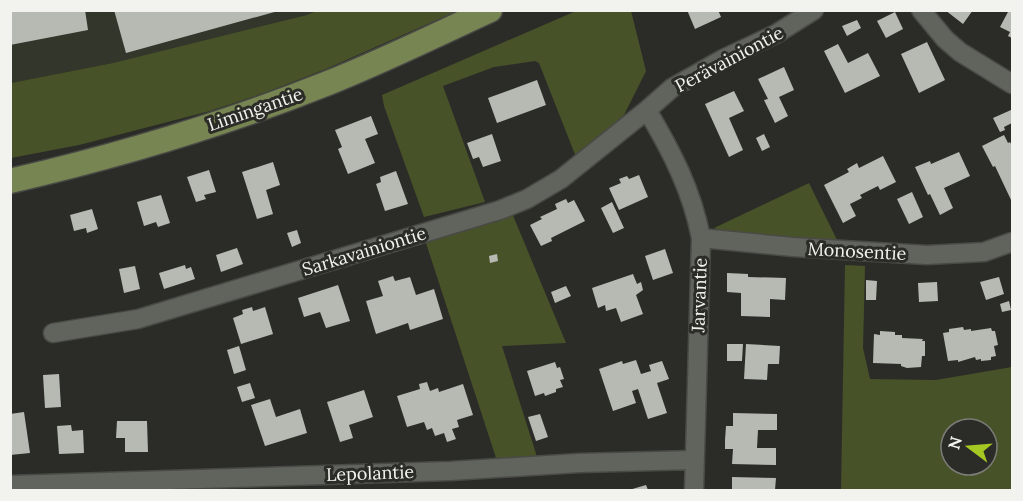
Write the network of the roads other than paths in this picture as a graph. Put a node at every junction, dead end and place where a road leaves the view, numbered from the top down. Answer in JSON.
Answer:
{"nodes":[{"id":1,"x":490,"y":10,"type":"edge"},
{"id":2,"x":814,"y":10,"type":"edge"},
{"id":3,"x":921,"y":10,"type":"edge"},
{"id":4,"x":1012,"y":84,"type":"edge"},
{"id":5,"x":647,"y":110,"type":"junction"},
{"id":6,"x":10,"y":181,"type":"edge"},
{"id":7,"x":701,"y":238,"type":"junction"},
{"id":8,"x":1012,"y":242,"type":"edge"},
{"id":9,"x":53,"y":333,"type":"dead end"},
{"id":10,"x":694,"y":460,"type":"junction"},
{"id":11,"x":10,"y":485,"type":"edge"},
{"id":12,"x":694,"y":490,"type":"edge"}],
"edges":[{"from":1,"to":6,"type":"main road","name":"Limingantie"},
{"from":2,"to":5,"type":"street","name":"Perävainiontie"},
{"from":3,"to":4,"type":"street"},
{"from":5,"to":7,"type":"street","name":"Jarvantie"},
{"from":5,"to":9,"type":"street","name":"Sarkavainiontie"},
{"from":7,"to":8,"type":"street","name":"Monosentie"},
{"from":7,"to":10,"type":"street","name":"Jarvantie"},
{"from":10,"to":11,"type":"street","name":"Lepolantie"},
{"from":10,"to":12,"type":"street","name":"Jarvantie"}]}
